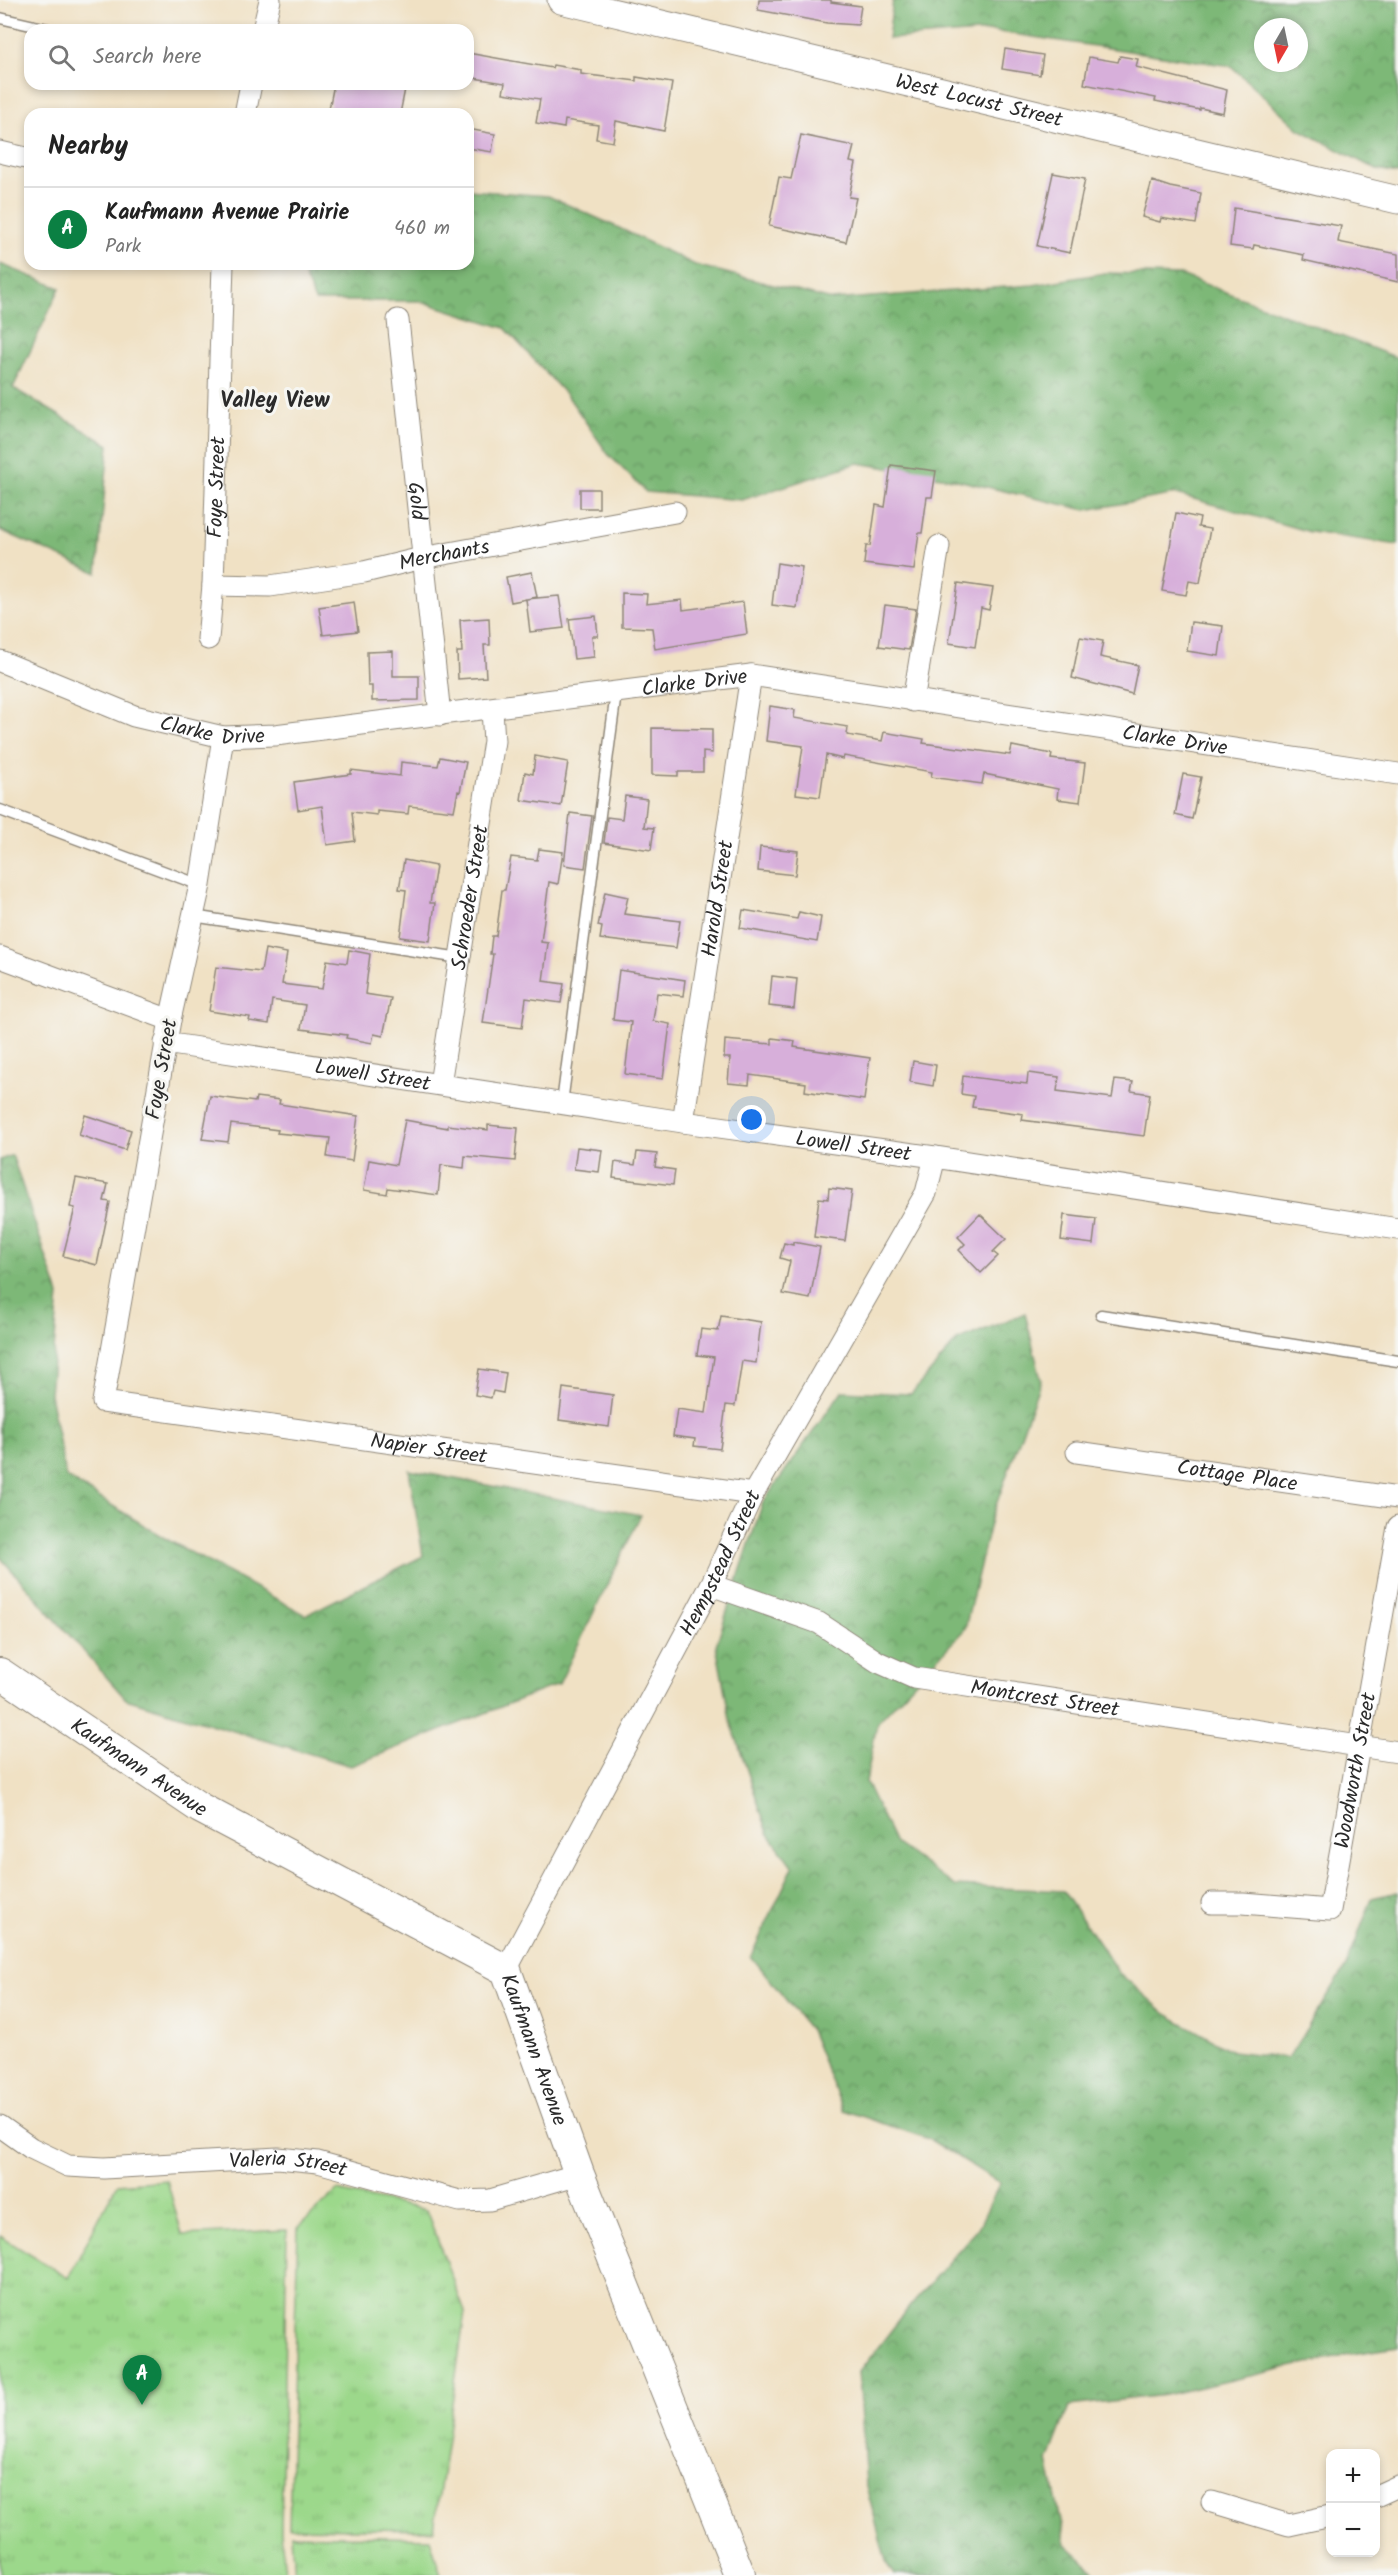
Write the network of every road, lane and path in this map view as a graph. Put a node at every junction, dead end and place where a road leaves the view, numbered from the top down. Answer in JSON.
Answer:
{"nodes":[{"id":1,"x":270,"y":0,"type":"edge"},
{"id":2,"x":561,"y":0,"type":"edge"},
{"id":3,"x":607,"y":4,"type":"edge"},
{"id":4,"x":0,"y":18,"type":"edge"},
{"id":5,"x":26,"y":24,"type":"edge"},
{"id":6,"x":264,"y":24,"type":"edge"},
{"id":7,"x":250,"y":90,"type":"edge"},
{"id":8,"x":246,"y":108,"type":"edge"},
{"id":9,"x":0,"y":152,"type":"edge"},
{"id":10,"x":24,"y":158,"type":"edge"},
{"id":11,"x":1398,"y":200,"type":"edge"},
{"id":12,"x":223,"y":270,"type":"edge"},
{"id":13,"x":398,"y":321,"type":"dead end"},
{"id":14,"x":675,"y":512,"type":"dead end"},
{"id":15,"x":939,"y":546,"type":"dead end"},
{"id":16,"x":422,"y":558,"type":"junction"},
{"id":17,"x":213,"y":585,"type":"junction"},
{"id":18,"x":208,"y":639,"type":"dead end"},
{"id":19,"x":0,"y":661,"type":"edge"},
{"id":20,"x":751,"y":675,"type":"junction"},
{"id":21,"x":616,"y":693,"type":"junction"},
{"id":22,"x":913,"y":701,"type":"junction"},
{"id":23,"x":492,"y":710,"type":"junction"},
{"id":24,"x":440,"y":715,"type":"junction"},
{"id":25,"x":223,"y":737,"type":"junction"},
{"id":26,"x":1398,"y":774,"type":"edge"},
{"id":27,"x":0,"y":810,"type":"edge"},
{"id":28,"x":200,"y":885,"type":"junction"},
{"id":29,"x":193,"y":916,"type":"junction"},
{"id":30,"x":0,"y":957,"type":"edge"},
{"id":31,"x":460,"y":958,"type":"junction"},
{"id":32,"x":170,"y":1020,"type":"junction"},
{"id":33,"x":165,"y":1043,"type":"junction"},
{"id":34,"x":440,"y":1084,"type":"junction"},
{"id":35,"x":562,"y":1103,"type":"junction"},
{"id":36,"x":683,"y":1122,"type":"junction"},
{"id":37,"x":935,"y":1157,"type":"junction"},
{"id":38,"x":1398,"y":1229,"type":"edge"},
{"id":39,"x":1101,"y":1315,"type":"dead end"},
{"id":40,"x":1398,"y":1361,"type":"edge"},
{"id":41,"x":103,"y":1402,"type":"joint"},
{"id":42,"x":1077,"y":1452,"type":"dead end"},
{"id":43,"x":753,"y":1494,"type":"junction"},
{"id":44,"x":1398,"y":1498,"type":"edge"},
{"id":45,"x":1398,"y":1527,"type":"edge"},
{"id":46,"x":711,"y":1585,"type":"junction"},
{"id":47,"x":0,"y":1673,"type":"edge"},
{"id":48,"x":1360,"y":1746,"type":"junction"},
{"id":49,"x":1398,"y":1752,"type":"edge"},
{"id":50,"x":1212,"y":1903,"type":"dead end"},
{"id":51,"x":506,"y":1970,"type":"junction"},
{"id":52,"x":0,"y":2126,"type":"edge"},
{"id":53,"x":579,"y":2174,"type":"junction"},
{"id":54,"x":1398,"y":2486,"type":"edge"},
{"id":55,"x":1380,"y":2494,"type":"edge"},
{"id":56,"x":1212,"y":2502,"type":"dead end"},
{"id":57,"x":1326,"y":2517,"type":"edge"},
{"id":58,"x":740,"y":2575,"type":"edge"}],
"edges":[{"from":1,"to":6,"type":"street"},
{"from":2,"to":3,"type":"street","name":"West Locust Street"},
{"from":3,"to":11,"type":"street","name":"West Locust Street"},
{"from":4,"to":5,"type":"lane"},
{"from":7,"to":8,"type":"street"},
{"from":9,"to":10,"type":"street"},
{"from":12,"to":17,"type":"street","name":"Foye Street"},
{"from":13,"to":16,"type":"street","name":"Gold"},
{"from":14,"to":16,"type":"street","name":"Merchants"},
{"from":15,"to":22,"type":"street"},
{"from":16,"to":17,"type":"street","name":"Merchants"},
{"from":16,"to":24,"type":"street","name":"Gold"},
{"from":17,"to":18,"type":"street","name":"Foye Street"},
{"from":19,"to":25,"type":"street","name":"Clarke Drive"},
{"from":20,"to":21,"type":"street","name":"Clarke Drive"},
{"from":20,"to":22,"type":"street","name":"Clarke Drive"},
{"from":20,"to":36,"type":"street","name":"Harold Street"},
{"from":21,"to":23,"type":"street","name":"Clarke Drive"},
{"from":21,"to":35,"type":"lane"},
{"from":22,"to":26,"type":"street","name":"Clarke Drive"},
{"from":23,"to":24,"type":"street","name":"Clarke Drive"},
{"from":23,"to":31,"type":"street","name":"Schroeder Street"},
{"from":24,"to":25,"type":"street","name":"Clarke Drive"},
{"from":25,"to":28,"type":"street","name":"Foye Street"},
{"from":27,"to":28,"type":"lane"},
{"from":28,"to":29,"type":"street","name":"Foye Street"},
{"from":29,"to":31,"type":"lane"},
{"from":29,"to":32,"type":"street","name":"Foye Street"},
{"from":30,"to":32,"type":"street"},
{"from":31,"to":34,"type":"street","name":"Schroeder Street"},
{"from":32,"to":33,"type":"street","name":"Foye Street"},
{"from":33,"to":34,"type":"street","name":"Lowell Street"},
{"from":33,"to":41,"type":"street","name":"Foye Street"},
{"from":34,"to":35,"type":"street","name":"Lowell Street"},
{"from":35,"to":36,"type":"street","name":"Lowell Street"},
{"from":36,"to":37,"type":"street","name":"Lowell Street"},
{"from":37,"to":38,"type":"street","name":"Lowell Street"},
{"from":37,"to":43,"type":"street","name":"Hempstead Street"},
{"from":39,"to":40,"type":"lane"},
{"from":41,"to":43,"type":"street","name":"Napier Street"},
{"from":42,"to":44,"type":"street","name":"Cottage Place"},
{"from":43,"to":46,"type":"street","name":"Hempstead Street"},
{"from":45,"to":48,"type":"street","name":"Woodworth Street"},
{"from":46,"to":48,"type":"street","name":"Montcrest Street"},
{"from":46,"to":51,"type":"street","name":"Hempstead Street"},
{"from":47,"to":51,"type":"main road","name":"Kaufmann Avenue"},
{"from":48,"to":49,"type":"street","name":"Montcrest Street"},
{"from":48,"to":50,"type":"street","name":"Woodworth Street"},
{"from":51,"to":53,"type":"main road","name":"Kaufmann Avenue"},
{"from":52,"to":53,"type":"street","name":"Valeria Street"},
{"from":53,"to":58,"type":"main road","name":"Kaufmann Avenue"},
{"from":54,"to":55,"type":"street"},
{"from":56,"to":57,"type":"street"}]}
